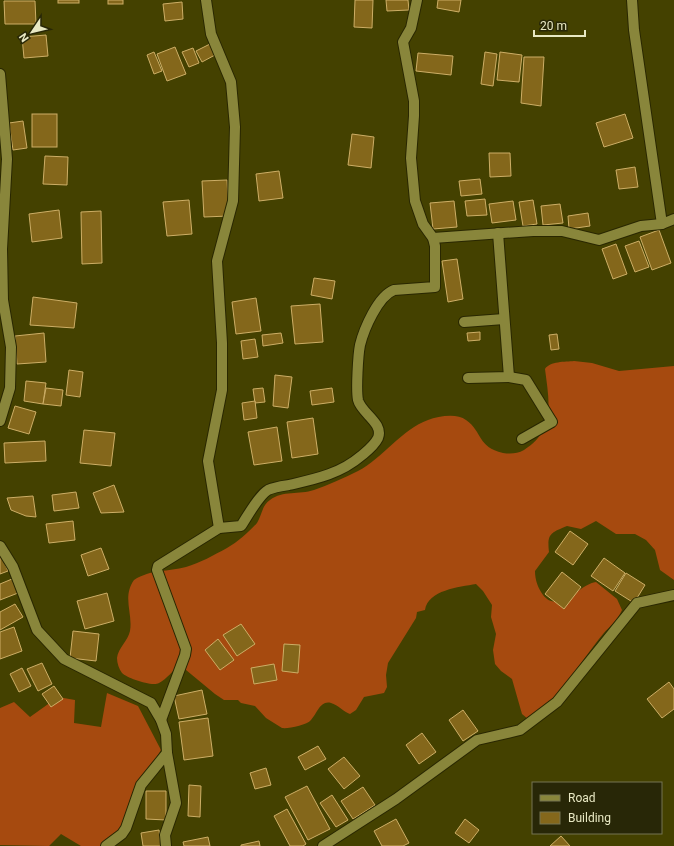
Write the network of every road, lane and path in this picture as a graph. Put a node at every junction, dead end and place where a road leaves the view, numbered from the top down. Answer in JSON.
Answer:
{"nodes":[{"id":1,"x":206,"y":0,"type":"edge"},
{"id":2,"x":417,"y":0,"type":"edge"},
{"id":3,"x":632,"y":0,"type":"edge"},
{"id":4,"x":0,"y":74,"type":"edge"},
{"id":5,"x":674,"y":219,"type":"edge"},
{"id":6,"x":662,"y":224,"type":"junction"},
{"id":7,"x":498,"y":233,"type":"junction"},
{"id":8,"x":434,"y":238,"type":"junction"},
{"id":9,"x":504,"y":319,"type":"junction"},
{"id":10,"x":464,"y":322,"type":"dead end"},
{"id":11,"x":509,"y":377,"type":"junction"},
{"id":12,"x":468,"y":378,"type":"dead end"},
{"id":13,"x":0,"y":421,"type":"edge"},
{"id":14,"x":522,"y":439,"type":"dead end"},
{"id":15,"x":219,"y":528,"type":"junction"},
{"id":16,"x":0,"y":546,"type":"edge"},
{"id":17,"x":674,"y":595,"type":"edge"},
{"id":18,"x":161,"y":720,"type":"junction"},
{"id":19,"x":167,"y":753,"type":"junction"},
{"id":20,"x":106,"y":846,"type":"edge"},
{"id":21,"x":166,"y":846,"type":"edge"},
{"id":22,"x":324,"y":846,"type":"edge"}],
"edges":[{"from":1,"to":15,"type":"street"},
{"from":2,"to":8,"type":"street"},
{"from":3,"to":6,"type":"street"},
{"from":4,"to":13,"type":"street"},
{"from":5,"to":6,"type":"street"},
{"from":6,"to":7,"type":"street"},
{"from":7,"to":8,"type":"street"},
{"from":7,"to":9,"type":"street"},
{"from":8,"to":15,"type":"street"},
{"from":9,"to":10,"type":"street"},
{"from":9,"to":11,"type":"street"},
{"from":11,"to":12,"type":"street"},
{"from":11,"to":14,"type":"street"},
{"from":15,"to":18,"type":"street"},
{"from":16,"to":18,"type":"street"},
{"from":17,"to":22,"type":"street"},
{"from":18,"to":19,"type":"street"},
{"from":19,"to":20,"type":"street"},
{"from":19,"to":21,"type":"street"}]}
